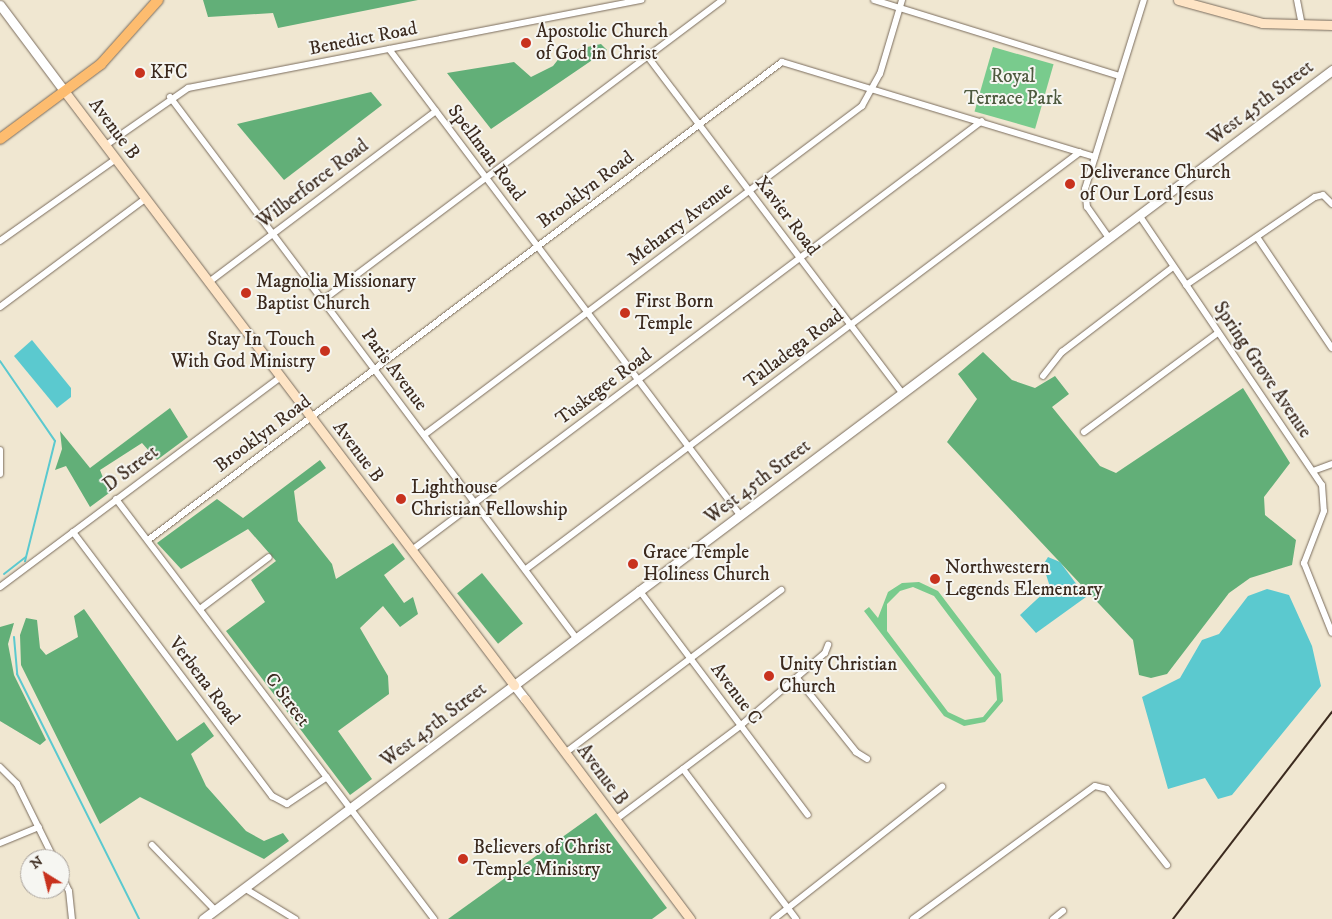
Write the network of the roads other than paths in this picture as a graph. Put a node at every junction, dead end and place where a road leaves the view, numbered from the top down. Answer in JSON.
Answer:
{"nodes":[{"id":1,"x":158,"y":0,"type":"edge"},
{"id":2,"x":642,"y":0,"type":"edge"},
{"id":3,"x":722,"y":0,"type":"edge"},
{"id":4,"x":874,"y":0,"type":"edge"},
{"id":5,"x":902,"y":0,"type":"edge"},
{"id":6,"x":1144,"y":0,"type":"edge"},
{"id":7,"x":1178,"y":0,"type":"edge"},
{"id":8,"x":1297,"y":0,"type":"edge"},
{"id":9,"x":0,"y":5,"type":"edge"},
{"id":10,"x":900,"y":8,"type":"junction"},
{"id":11,"x":1332,"y":24,"type":"edge"},
{"id":12,"x":1302,"y":25,"type":"junction"},
{"id":13,"x":389,"y":49,"type":"junction"},
{"id":14,"x":648,"y":56,"type":"junction"},
{"id":15,"x":1332,"y":71,"type":"edge"},
{"id":16,"x":1120,"y":76,"type":"junction"},
{"id":17,"x":875,"y":88,"type":"junction"},
{"id":18,"x":65,"y":92,"type":"junction"},
{"id":19,"x":170,"y":97,"type":"junction"},
{"id":20,"x":436,"y":111,"type":"junction"},
{"id":21,"x":982,"y":121,"type":"junction"},
{"id":22,"x":699,"y":123,"type":"junction"},
{"id":23,"x":0,"y":140,"type":"edge"},
{"id":24,"x":106,"y":145,"type":"junction"},
{"id":25,"x":1080,"y":152,"type":"junction"},
{"id":26,"x":1095,"y":156,"type":"junction"},
{"id":27,"x":116,"y":159,"type":"junction"},
{"id":28,"x":486,"y":178,"type":"junction"},
{"id":29,"x":749,"y":191,"type":"junction"},
{"id":30,"x":146,"y":198,"type":"junction"},
{"id":31,"x":1332,"y":204,"type":"edge"},
{"id":32,"x":1139,"y":215,"type":"junction"},
{"id":33,"x":273,"y":234,"type":"junction"},
{"id":34,"x":1256,"y":237,"type":"junction"},
{"id":35,"x":1109,"y":238,"type":"junction"},
{"id":36,"x":0,"y":241,"type":"edge"},
{"id":37,"x":537,"y":246,"type":"junction"},
{"id":38,"x":800,"y":258,"type":"junction"},
{"id":39,"x":1173,"y":266,"type":"junction"},
{"id":40,"x":209,"y":282,"type":"junction"},
{"id":41,"x":1186,"y":285,"type":"junction"},
{"id":42,"x":323,"y":300,"type":"junction"},
{"id":43,"x":0,"y":307,"type":"edge"},
{"id":44,"x":587,"y":313,"type":"junction"},
{"id":45,"x":851,"y":325,"type":"junction"},
{"id":46,"x":1218,"y":333,"type":"junction"},
{"id":47,"x":1332,"y":348,"type":"edge"},
{"id":48,"x":374,"y":368,"type":"junction"},
{"id":49,"x":1043,"y":376,"type":"dead end"},
{"id":50,"x":281,"y":377,"type":"junction"},
{"id":51,"x":638,"y":380,"type":"junction"},
{"id":52,"x":902,"y":393,"type":"junction"},
{"id":53,"x":311,"y":417,"type":"junction"},
{"id":54,"x":1084,"y":432,"type":"dead end"},
{"id":55,"x":424,"y":435,"type":"junction"},
{"id":56,"x":689,"y":447,"type":"junction"},
{"id":57,"x":0,"y":450,"type":"edge"},
{"id":58,"x":1332,"y":464,"type":"edge"},
{"id":59,"x":1313,"y":471,"type":"junction"},
{"id":60,"x":0,"y":474,"type":"edge"},
{"id":61,"x":116,"y":500,"type":"junction"},
{"id":62,"x":475,"y":502,"type":"junction"},
{"id":63,"x":740,"y":516,"type":"junction"},
{"id":64,"x":73,"y":532,"type":"junction"},
{"id":65,"x":148,"y":540,"type":"junction"},
{"id":66,"x":412,"y":550,"type":"junction"},
{"id":67,"x":269,"y":557,"type":"dead end"},
{"id":68,"x":526,"y":570,"type":"junction"},
{"id":69,"x":0,"y":586,"type":"edge"},
{"id":70,"x":639,"y":590,"type":"junction"},
{"id":71,"x":781,"y":590,"type":"dead end"},
{"id":72,"x":200,"y":610,"type":"junction"},
{"id":73,"x":1332,"y":632,"type":"edge"},
{"id":74,"x":576,"y":638,"type":"junction"},
{"id":75,"x":828,"y":645,"type":"dead end"},
{"id":76,"x":690,"y":658,"type":"junction"},
{"id":77,"x":797,"y":678,"type":"junction"},
{"id":78,"x":514,"y":685,"type":"junction"},
{"id":79,"x":524,"y":699,"type":"joint"},
{"id":80,"x":740,"y":726,"type":"junction"},
{"id":81,"x":565,"y":753,"type":"junction"},
{"id":82,"x":867,"y":759,"type":"dead end"},
{"id":83,"x":0,"y":767,"type":"edge"},
{"id":84,"x":683,"y":769,"type":"junction"},
{"id":85,"x":327,"y":777,"type":"junction"},
{"id":86,"x":942,"y":788,"type":"dead end"},
{"id":87,"x":350,"y":809,"type":"junction"},
{"id":88,"x":808,"y":815,"type":"dead end"},
{"id":89,"x":615,"y":820,"type":"junction"},
{"id":90,"x":39,"y":827,"type":"junction"},
{"id":91,"x":0,"y":843,"type":"edge"},
{"id":92,"x":152,"y":845,"type":"dead end"},
{"id":93,"x":49,"y":849,"type":"edge"},
{"id":94,"x":1167,"y":865,"type":"dead end"},
{"id":95,"x":244,"y":888,"type":"junction"},
{"id":96,"x":69,"y":899,"type":"edge"},
{"id":97,"x":788,"y":908,"type":"junction"},
{"id":98,"x":215,"y":910,"type":"junction"},
{"id":99,"x":1063,"y":912,"type":"dead end"},
{"id":100,"x":72,"y":919,"type":"edge"},
{"id":101,"x":203,"y":919,"type":"edge"},
{"id":102,"x":295,"y":919,"type":"edge"},
{"id":103,"x":434,"y":919,"type":"edge"},
{"id":104,"x":690,"y":919,"type":"edge"},
{"id":105,"x":774,"y":919,"type":"edge"},
{"id":106,"x":796,"y":919,"type":"edge"},
{"id":107,"x":913,"y":919,"type":"edge"},
{"id":108,"x":1053,"y":919,"type":"edge"}],
"edges":[{"from":1,"to":18,"type":"main road"},
{"from":2,"to":13,"type":"street","name":"Benedict Road"},
{"from":3,"to":14,"type":"street"},
{"from":4,"to":10,"type":"street"},
{"from":5,"to":10,"type":"street","name":"Meharry Avenue"},
{"from":6,"to":16,"type":"street"},
{"from":7,"to":12,"type":"main road"},
{"from":8,"to":12,"type":"street"},
{"from":9,"to":18,"type":"street","name":"Avenue B"},
{"from":10,"to":16,"type":"street"},
{"from":10,"to":17,"type":"street","name":"Meharry Avenue"},
{"from":11,"to":12,"type":"main road"},
{"from":13,"to":19,"type":"street","name":"Benedict Road"},
{"from":13,"to":20,"type":"street","name":"Spellman Road"},
{"from":14,"to":22,"type":"street","name":"Xavier Road"},
{"from":14,"to":28,"type":"street"},
{"from":15,"to":32,"type":"street","name":"West 45th Street"},
{"from":16,"to":26,"type":"street"},
{"from":17,"to":21,"type":"street","name":"Brooklyn Road"},
{"from":17,"to":22,"type":"street","name":"Brooklyn Road"},
{"from":17,"to":29,"type":"street","name":"Meharry Avenue"},
{"from":18,"to":23,"type":"main road"},
{"from":18,"to":24,"type":"main road","name":"Avenue B"},
{"from":19,"to":24,"type":"street","name":"Benedict Road"},
{"from":19,"to":33,"type":"street","name":"Paris Avenue"},
{"from":20,"to":28,"type":"street","name":"Spellman Road"},
{"from":20,"to":33,"type":"street","name":"Wilberforce Road"},
{"from":21,"to":25,"type":"street","name":"Brooklyn Road"},
{"from":21,"to":38,"type":"street","name":"Tuskegee Road"},
{"from":22,"to":29,"type":"street","name":"Xavier Road"},
{"from":22,"to":37,"type":"street","name":"Brooklyn Road"},
{"from":24,"to":27,"type":"main road","name":"Avenue B"},
{"from":25,"to":26,"type":"street","name":"Brooklyn Road"},
{"from":25,"to":45,"type":"street","name":"Talladega Road"},
{"from":26,"to":35,"type":"street"},
{"from":27,"to":30,"type":"main road","name":"Avenue B"},
{"from":27,"to":36,"type":"street"},
{"from":28,"to":37,"type":"street","name":"Spellman Road"},
{"from":28,"to":42,"type":"street"},
{"from":29,"to":38,"type":"street","name":"Xavier Road"},
{"from":29,"to":44,"type":"street","name":"Meharry Avenue"},
{"from":30,"to":40,"type":"main road","name":"Avenue B"},
{"from":30,"to":43,"type":"street"},
{"from":31,"to":34,"type":"street"},
{"from":32,"to":35,"type":"street","name":"West 45th Street"},
{"from":32,"to":39,"type":"street","name":"Spring Grove Avenue"},
{"from":33,"to":40,"type":"street","name":"Wilberforce Road"},
{"from":33,"to":42,"type":"street","name":"Paris Avenue"},
{"from":34,"to":41,"type":"street"},
{"from":34,"to":47,"type":"street"},
{"from":35,"to":52,"type":"street","name":"West 45th Street"},
{"from":37,"to":44,"type":"street","name":"Spellman Road"},
{"from":37,"to":48,"type":"street","name":"Brooklyn Road"},
{"from":38,"to":45,"type":"street","name":"Xavier Road"},
{"from":38,"to":51,"type":"street","name":"Tuskegee Road"},
{"from":39,"to":41,"type":"street","name":"Spring Grove Avenue"},
{"from":39,"to":49,"type":"street"},
{"from":40,"to":50,"type":"main road","name":"Avenue B"},
{"from":41,"to":46,"type":"street","name":"Spring Grove Avenue"},
{"from":42,"to":48,"type":"street","name":"Paris Avenue"},
{"from":44,"to":51,"type":"street","name":"Spellman Road"},
{"from":44,"to":55,"type":"street","name":"Meharry Avenue"},
{"from":45,"to":52,"type":"street","name":"Xavier Road"},
{"from":45,"to":56,"type":"street","name":"Talladega Road"},
{"from":46,"to":54,"type":"street"},
{"from":46,"to":59,"type":"street","name":"Spring Grove Avenue"},
{"from":48,"to":53,"type":"street","name":"Brooklyn Road"},
{"from":48,"to":55,"type":"street","name":"Paris Avenue"},
{"from":50,"to":53,"type":"main road","name":"Avenue B"},
{"from":50,"to":61,"type":"street","name":"D Street"},
{"from":51,"to":56,"type":"street","name":"Spellman Road"},
{"from":51,"to":62,"type":"street","name":"Tuskegee Road"},
{"from":52,"to":63,"type":"street","name":"West 45th Street"},
{"from":53,"to":65,"type":"street","name":"Brooklyn Road"},
{"from":53,"to":66,"type":"main road","name":"Avenue B"},
{"from":55,"to":62,"type":"street","name":"Paris Avenue"},
{"from":56,"to":63,"type":"street","name":"Spellman Road"},
{"from":56,"to":68,"type":"street","name":"Talladega Road"},
{"from":57,"to":60,"type":"street"},
{"from":58,"to":59,"type":"street"},
{"from":59,"to":73,"type":"street","name":"Spring Grove Avenue"},
{"from":61,"to":64,"type":"street","name":"D Street"},
{"from":61,"to":65,"type":"street","name":"C Street"},
{"from":62,"to":66,"type":"street","name":"Tuskegee Road"},
{"from":62,"to":68,"type":"street","name":"Paris Avenue"},
{"from":63,"to":70,"type":"street","name":"West 45th Street"},
{"from":64,"to":69,"type":"street","name":"D Street"},
{"from":64,"to":85,"type":"street","name":"Verbena Road"},
{"from":65,"to":72,"type":"street","name":"C Street"},
{"from":66,"to":78,"type":"main road","name":"Avenue B"},
{"from":67,"to":72,"type":"street"},
{"from":68,"to":74,"type":"street","name":"Paris Avenue"},
{"from":70,"to":74,"type":"street","name":"West 45th Street"},
{"from":70,"to":76,"type":"street","name":"Avenue C"},
{"from":71,"to":76,"type":"street"},
{"from":72,"to":85,"type":"street","name":"C Street"},
{"from":74,"to":78,"type":"street","name":"West 45th Street"},
{"from":75,"to":77,"type":"street"},
{"from":76,"to":80,"type":"street","name":"Avenue C"},
{"from":76,"to":81,"type":"street"},
{"from":77,"to":80,"type":"street"},
{"from":77,"to":82,"type":"street"},
{"from":78,"to":79,"type":"street","name":"Avenue B"},
{"from":78,"to":87,"type":"street","name":"West 45th Street"},
{"from":79,"to":81,"type":"main road","name":"Avenue B"},
{"from":80,"to":84,"type":"street"},
{"from":80,"to":88,"type":"street","name":"Avenue C"},
{"from":81,"to":89,"type":"main road","name":"Avenue B"},
{"from":83,"to":90,"type":"street"},
{"from":84,"to":89,"type":"street"},
{"from":84,"to":97,"type":"street"},
{"from":85,"to":87,"type":"street","name":"C Street"},
{"from":86,"to":97,"type":"street"},
{"from":87,"to":95,"type":"street","name":"West 45th Street"},
{"from":87,"to":103,"type":"street","name":"C Street"},
{"from":89,"to":104,"type":"main road","name":"Avenue B"},
{"from":90,"to":91,"type":"street"},
{"from":90,"to":93,"type":"street"},
{"from":92,"to":98,"type":"street"},
{"from":94,"to":107,"type":"street"},
{"from":95,"to":98,"type":"street","name":"West 45th Street"},
{"from":95,"to":102,"type":"street"},
{"from":96,"to":100,"type":"street"},
{"from":97,"to":105,"type":"street"},
{"from":97,"to":106,"type":"street"},
{"from":98,"to":101,"type":"street","name":"West 45th Street"},
{"from":99,"to":108,"type":"street"}]}
